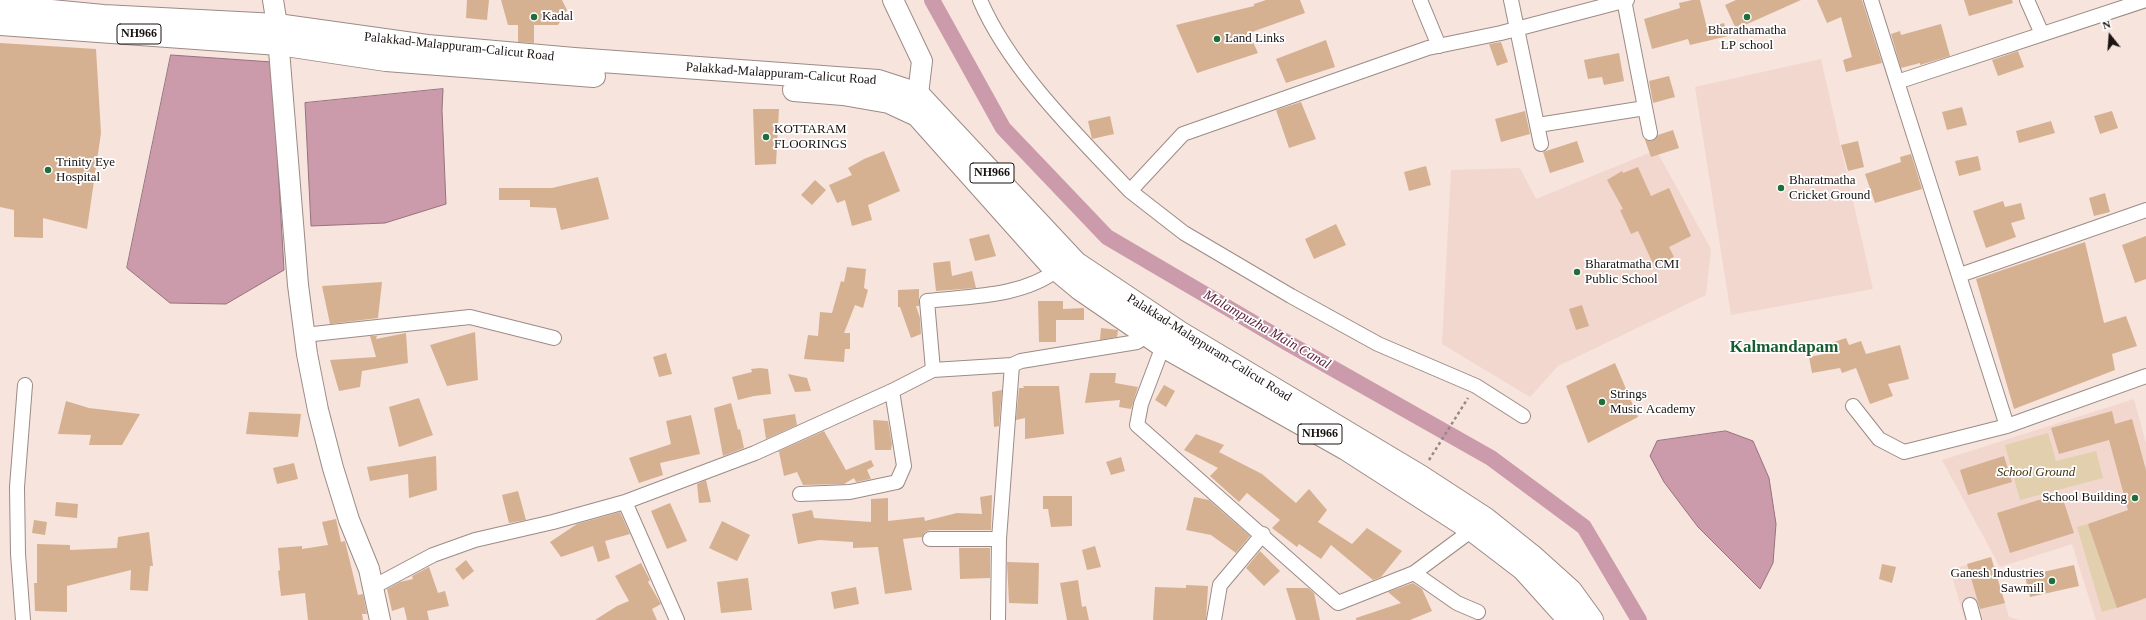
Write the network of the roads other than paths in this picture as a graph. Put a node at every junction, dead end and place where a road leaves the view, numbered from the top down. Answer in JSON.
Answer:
{"nodes":[{"id":1,"x":272,"y":0,"type":"edge"},
{"id":2,"x":893,"y":0,"type":"edge"},
{"id":3,"x":980,"y":0,"type":"edge"},
{"id":4,"x":1420,"y":0,"type":"edge"},
{"id":5,"x":1511,"y":0,"type":"edge"},
{"id":6,"x":1625,"y":0,"type":"edge"},
{"id":7,"x":1871,"y":0,"type":"edge"},
{"id":8,"x":2027,"y":0,"type":"edge"},
{"id":9,"x":2146,"y":0,"type":"edge"},
{"id":10,"x":0,"y":6,"type":"edge"},
{"id":11,"x":0,"y":24,"type":"edge"},
{"id":12,"x":1518,"y":29,"type":"junction"},
{"id":13,"x":278,"y":34,"type":"junction"},
{"id":14,"x":2042,"y":34,"type":"junction"},
{"id":15,"x":1438,"y":46,"type":"junction"},
{"id":16,"x":1897,"y":82,"type":"junction"},
{"id":17,"x":914,"y":103,"type":"junction"},
{"id":18,"x":1645,"y":108,"type":"junction"},
{"id":19,"x":1538,"y":125,"type":"junction"},
{"id":20,"x":1650,"y":133,"type":"dead end"},
{"id":21,"x":1541,"y":144,"type":"dead end"},
{"id":22,"x":1130,"y":191,"type":"junction"},
{"id":23,"x":2146,"y":210,"type":"edge"},
{"id":24,"x":1057,"y":270,"type":"junction"},
{"id":25,"x":1960,"y":275,"type":"junction"},
{"id":26,"x":304,"y":334,"type":"junction"},
{"id":27,"x":554,"y":338,"type":"dead end"},
{"id":28,"x":1154,"y":341,"type":"junction"},
{"id":29,"x":1012,"y":365,"type":"junction"},
{"id":30,"x":933,"y":370,"type":"junction"},
{"id":31,"x":2146,"y":376,"type":"edge"},
{"id":32,"x":25,"y":385,"type":"dead end"},
{"id":33,"x":892,"y":391,"type":"junction"},
{"id":34,"x":1853,"y":406,"type":"dead end"},
{"id":35,"x":1523,"y":416,"type":"dead end"},
{"id":36,"x":2007,"y":426,"type":"junction"},
{"id":37,"x":800,"y":494,"type":"dead end"},
{"id":38,"x":625,"y":502,"type":"junction"},
{"id":39,"x":1472,"y":530,"type":"junction"},
{"id":40,"x":1262,"y":534,"type":"junction"},
{"id":41,"x":999,"y":539,"type":"junction"},
{"id":42,"x":930,"y":540,"type":"dead end"},
{"id":43,"x":1414,"y":572,"type":"junction"},
{"id":44,"x":373,"y":587,"type":"junction"},
{"id":45,"x":1970,"y":605,"type":"dead end"},
{"id":46,"x":1478,"y":612,"type":"dead end"},
{"id":47,"x":1581,"y":618,"type":"edge"},
{"id":48,"x":23,"y":620,"type":"edge"},
{"id":49,"x":380,"y":620,"type":"edge"},
{"id":50,"x":676,"y":620,"type":"edge"},
{"id":51,"x":998,"y":620,"type":"edge"},
{"id":52,"x":1214,"y":620,"type":"edge"},
{"id":53,"x":1974,"y":620,"type":"edge"}],
"edges":[{"from":1,"to":13,"type":"street"},
{"from":2,"to":17,"type":"street"},
{"from":3,"to":22,"type":"street"},
{"from":4,"to":15,"type":"street"},
{"from":5,"to":12,"type":"street"},
{"from":6,"to":12,"type":"street"},
{"from":6,"to":18,"type":"street"},
{"from":7,"to":16,"type":"street"},
{"from":8,"to":14,"type":"street"},
{"from":9,"to":14,"type":"street"},
{"from":10,"to":13,"type":"highway","name":"Palakkad-Malappuram-Calicut Road","number":"NH966"},
{"from":11,"to":13,"type":"highway","name":"Palakkad-Malappuram-Calicut Road","number":"NH966"},
{"from":12,"to":15,"type":"street"},
{"from":12,"to":19,"type":"street"},
{"from":13,"to":17,"type":"highway","name":"Palakkad-Malappuram-Calicut Road","number":"NH966"},
{"from":13,"to":26,"type":"street"},
{"from":14,"to":16,"type":"street"},
{"from":15,"to":22,"type":"street"},
{"from":16,"to":25,"type":"street"},
{"from":17,"to":24,"type":"highway","name":"Palakkad-Malappuram-Calicut Road","number":"NH966"},
{"from":17,"to":47,"type":"highway","name":"Palakkad-Malappuram-Calicut Road","number":"NH966"},
{"from":18,"to":19,"type":"street"},
{"from":18,"to":20,"type":"street"},
{"from":19,"to":21,"type":"street"},
{"from":22,"to":35,"type":"street"},
{"from":23,"to":25,"type":"street"},
{"from":24,"to":28,"type":"highway","name":"Palakkad-Malappuram-Calicut Road","number":"NH966"},
{"from":24,"to":30,"type":"street"},
{"from":25,"to":36,"type":"street"},
{"from":26,"to":27,"type":"street"},
{"from":26,"to":44,"type":"street"},
{"from":28,"to":29,"type":"street"},
{"from":28,"to":39,"type":"highway","name":"Palakkad-Malappuram-Calicut Road","number":"NH966"},
{"from":28,"to":40,"type":"street"},
{"from":29,"to":30,"type":"street"},
{"from":29,"to":41,"type":"street"},
{"from":30,"to":33,"type":"street"},
{"from":31,"to":36,"type":"street"},
{"from":32,"to":48,"type":"street"},
{"from":33,"to":37,"type":"street"},
{"from":33,"to":38,"type":"street"},
{"from":34,"to":36,"type":"street"},
{"from":38,"to":44,"type":"street"},
{"from":38,"to":50,"type":"street"},
{"from":39,"to":43,"type":"street"},
{"from":39,"to":47,"type":"highway","name":"Palakkad-Malappuram-Calicut Road","number":"NH966"},
{"from":40,"to":43,"type":"street"},
{"from":40,"to":52,"type":"street"},
{"from":41,"to":42,"type":"street"},
{"from":41,"to":51,"type":"street"},
{"from":43,"to":46,"type":"street"},
{"from":44,"to":49,"type":"street"},
{"from":45,"to":53,"type":"street"}]}
